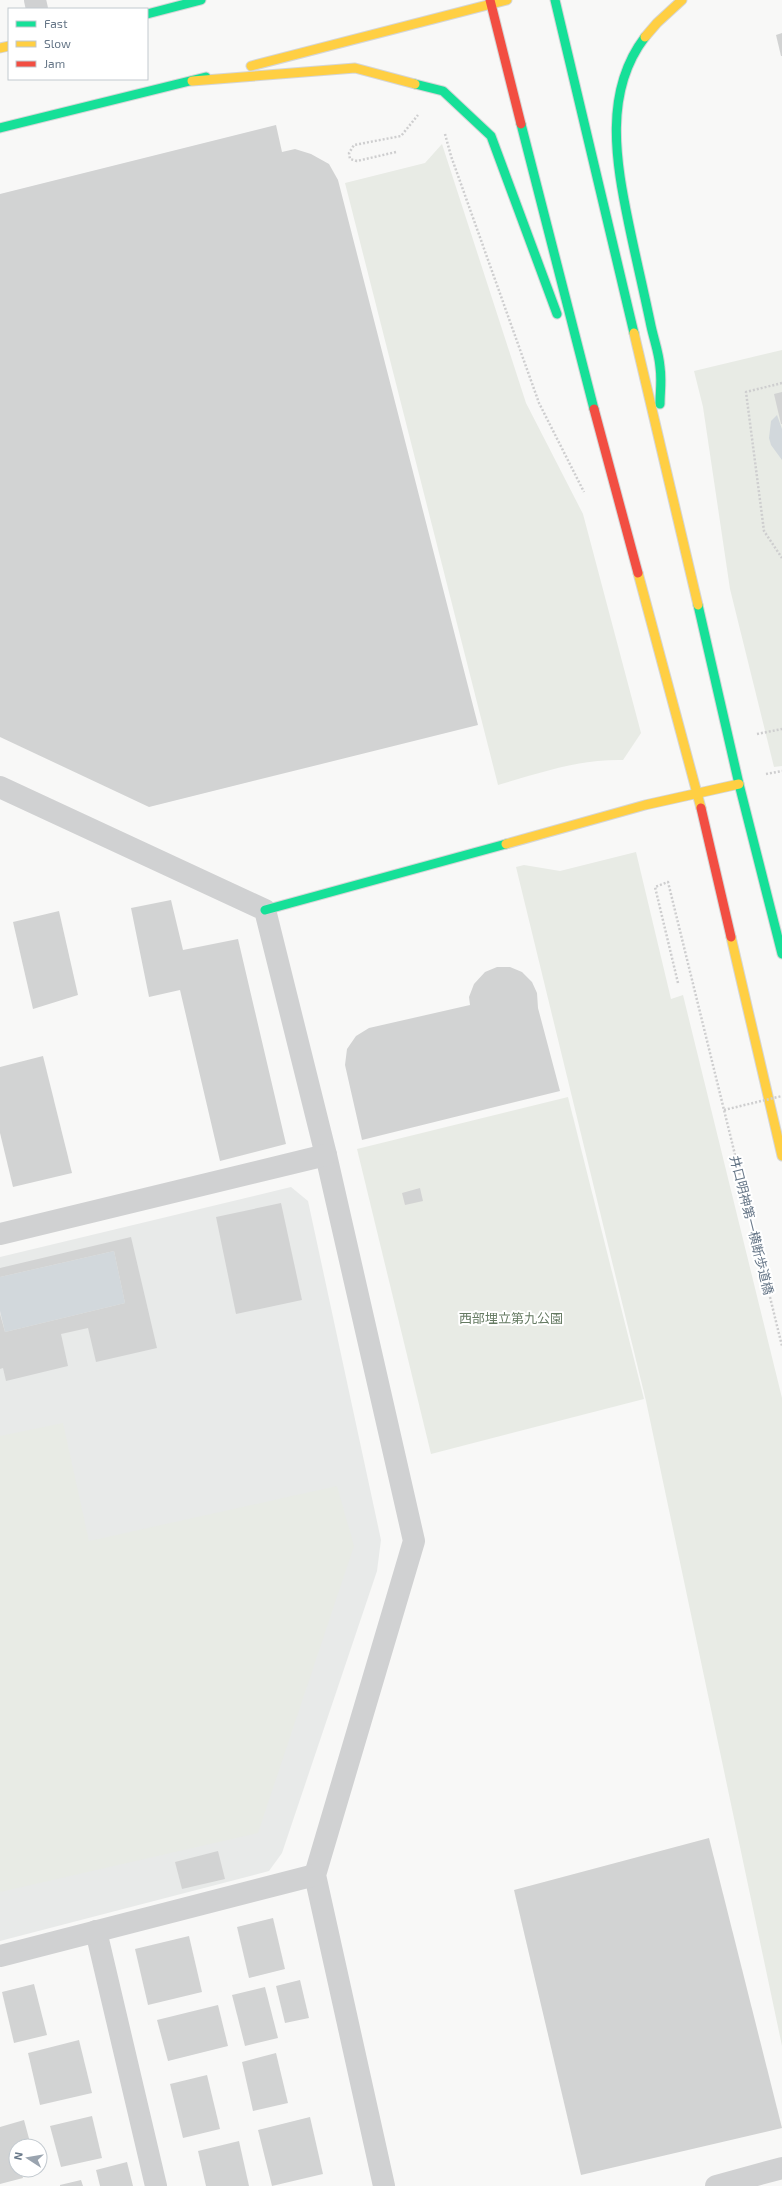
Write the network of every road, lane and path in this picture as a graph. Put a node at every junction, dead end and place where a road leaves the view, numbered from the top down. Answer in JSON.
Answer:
{"nodes":[{"id":1,"x":167,"y":0,"type":"edge"},
{"id":2,"x":201,"y":0,"type":"edge"},
{"id":3,"x":507,"y":0,"type":"edge"},
{"id":4,"x":555,"y":0,"type":"edge"},
{"id":5,"x":682,"y":0,"type":"edge"},
{"id":6,"x":491,"y":2,"type":"edge"},
{"id":7,"x":148,"y":9,"type":"edge"},
{"id":8,"x":148,"y":14,"type":"edge"},
{"id":9,"x":192,"y":81,"type":"junction"},
{"id":10,"x":420,"y":113,"type":"dead end"},
{"id":11,"x":444,"y":127,"type":"dead end"},
{"id":12,"x":0,"y":128,"type":"edge"},
{"id":13,"x":396,"y":152,"type":"dead end"},
{"id":14,"x":559,"y":320,"type":"dead end"},
{"id":15,"x":565,"y":334,"type":"dead end"},
{"id":16,"x":782,"y":383,"type":"edge"},
{"id":17,"x":598,"y":422,"type":"junction"},
{"id":18,"x":660,"y":437,"type":"junction"},
{"id":19,"x":586,"y":496,"type":"dead end"},
{"id":20,"x":782,"y":558,"type":"edge"},
{"id":21,"x":782,"y":729,"type":"edge"},
{"id":22,"x":756,"y":734,"type":"dead end"},
{"id":23,"x":782,"y":771,"type":"edge"},
{"id":24,"x":765,"y":774,"type":"dead end"},
{"id":25,"x":739,"y":784,"type":"junction"},
{"id":26,"x":0,"y":787,"type":"edge"},
{"id":27,"x":698,"y":794,"type":"junction"},
{"id":28,"x":265,"y":910,"type":"junction"},
{"id":29,"x":782,"y":954,"type":"edge"},
{"id":30,"x":678,"y":983,"type":"dead end"},
{"id":31,"x":782,"y":1096,"type":"edge"},
{"id":32,"x":724,"y":1110,"type":"junction"},
{"id":33,"x":326,"y":1155,"type":"junction"},
{"id":34,"x":782,"y":1156,"type":"edge"},
{"id":35,"x":0,"y":1234,"type":"edge"},
{"id":36,"x":782,"y":1346,"type":"edge"},
{"id":37,"x":315,"y":1875,"type":"junction"},
{"id":38,"x":96,"y":1931,"type":"junction"},
{"id":39,"x":0,"y":1956,"type":"edge"},
{"id":40,"x":782,"y":2168,"type":"edge"},
{"id":41,"x":156,"y":2186,"type":"edge"},
{"id":42,"x":384,"y":2186,"type":"edge"},
{"id":43,"x":716,"y":2186,"type":"edge"}],
"edges":[{"from":1,"to":7,"type":"street"},
{"from":2,"to":8,"type":"street"},
{"from":3,"to":6,"type":"street"},
{"from":4,"to":18,"type":"street"},
{"from":5,"to":18,"type":"street"},
{"from":6,"to":9,"type":"street"},
{"from":6,"to":17,"type":"street"},
{"from":9,"to":12,"type":"street"},
{"from":9,"to":14,"type":"street"},
{"from":10,"to":13,"type":"path"},
{"from":11,"to":19,"type":"path"},
{"from":15,"to":17,"type":"street"},
{"from":16,"to":20,"type":"path"},
{"from":17,"to":27,"type":"street"},
{"from":18,"to":25,"type":"street"},
{"from":21,"to":22,"type":"path"},
{"from":23,"to":24,"type":"path"},
{"from":25,"to":27,"type":"street"},
{"from":25,"to":29,"type":"street"},
{"from":26,"to":28,"type":"street"},
{"from":27,"to":28,"type":"street"},
{"from":27,"to":34,"type":"street"},
{"from":28,"to":33,"type":"street"},
{"from":30,"to":32,"type":"path","name":"井口明神第一横断歩道橋"},
{"from":31,"to":32,"type":"path","bridge":true},
{"from":32,"to":36,"type":"path","name":"井口明神第一横断歩道橋"},
{"from":33,"to":35,"type":"street"},
{"from":33,"to":37,"type":"street"},
{"from":37,"to":38,"type":"street"},
{"from":37,"to":42,"type":"street"},
{"from":38,"to":39,"type":"street"},
{"from":38,"to":41,"type":"street"},
{"from":40,"to":43,"type":"street"}]}
